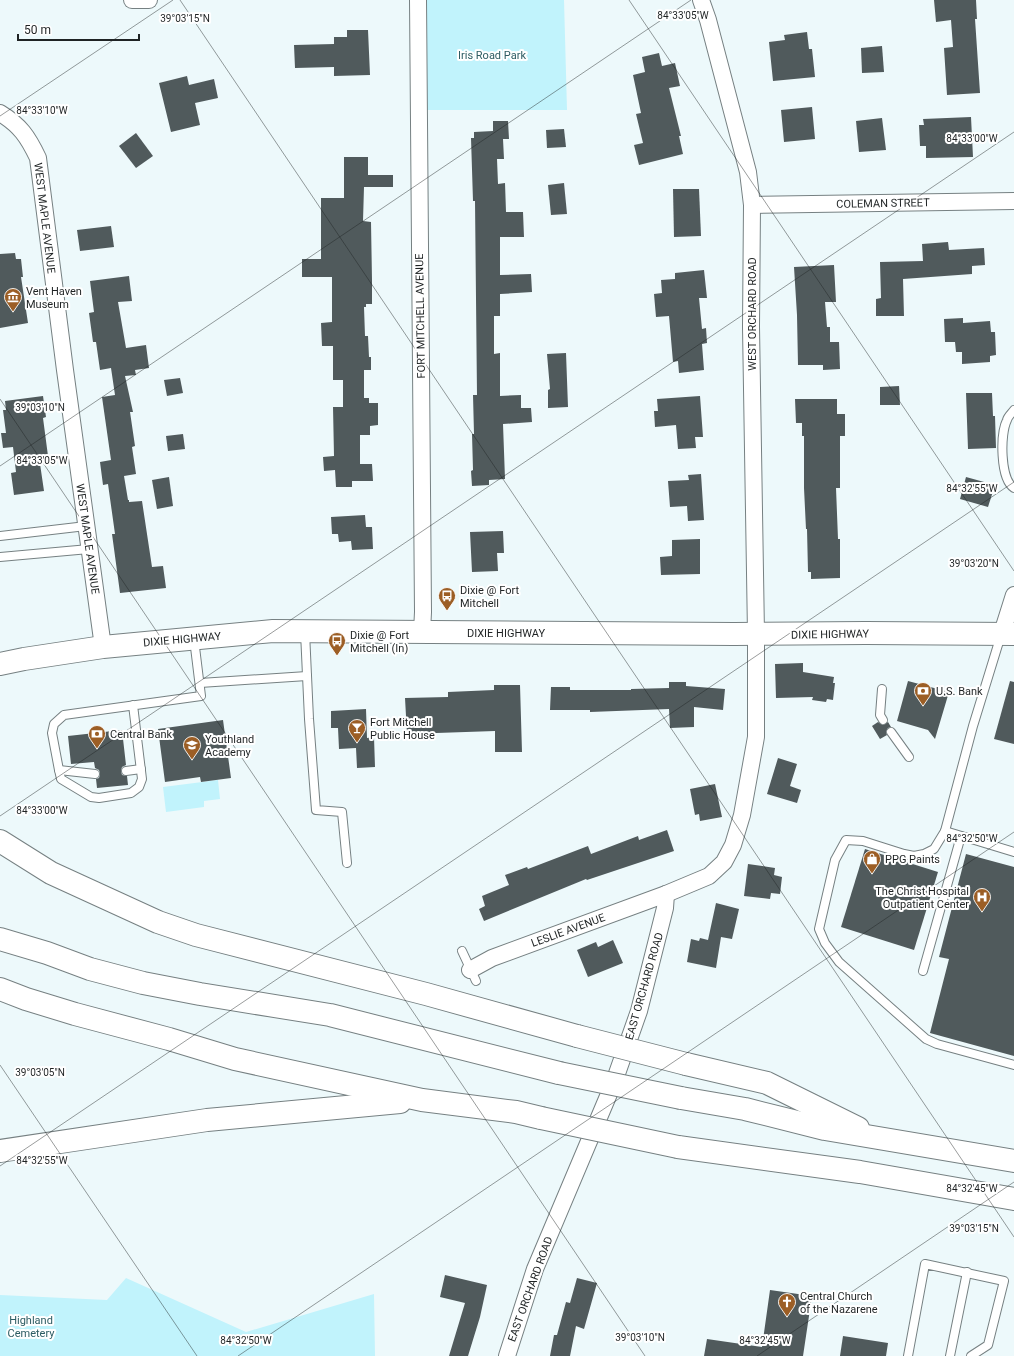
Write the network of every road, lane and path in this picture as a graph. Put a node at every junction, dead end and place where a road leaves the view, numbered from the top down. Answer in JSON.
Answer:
{"nodes":[{"id":1,"x":132,"y":0,"type":"edge"},
{"id":2,"x":149,"y":0,"type":"edge"},
{"id":3,"x":418,"y":0,"type":"edge"},
{"id":4,"x":701,"y":0,"type":"edge"},
{"id":5,"x":0,"y":113,"type":"edge"},
{"id":6,"x":1014,"y":200,"type":"edge"},
{"id":7,"x":752,"y":205,"type":"junction"},
{"id":8,"x":1014,"y":410,"type":"edge"},
{"id":9,"x":1014,"y":488,"type":"edge"},
{"id":10,"x":86,"y":526,"type":"junction"},
{"id":11,"x":0,"y":536,"type":"edge"},
{"id":12,"x":89,"y":549,"type":"junction"},
{"id":13,"x":0,"y":557,"type":"edge"},
{"id":14,"x":1014,"y":595,"type":"edge"},
{"id":15,"x":305,"y":631,"type":"junction"},
{"id":16,"x":422,"y":632,"type":"junction"},
{"id":17,"x":1008,"y":633,"type":"edge"},
{"id":18,"x":756,"y":634,"type":"junction"},
{"id":19,"x":194,"y":638,"type":"junction"},
{"id":20,"x":104,"y":647,"type":"junction"},
{"id":21,"x":0,"y":664,"type":"edge"},
{"id":22,"x":307,"y":676,"type":"junction"},
{"id":23,"x":200,"y":684,"type":"junction"},
{"id":24,"x":882,"y":689,"type":"dead end"},
{"id":25,"x":133,"y":705,"type":"junction"},
{"id":26,"x":883,"y":720,"type":"dead end"},
{"id":27,"x":891,"y":732,"type":"dead end"},
{"id":28,"x":909,"y":757,"type":"dead end"},
{"id":29,"x":141,"y":769,"type":"junction"},
{"id":30,"x":58,"y":770,"type":"junction"},
{"id":31,"x":126,"y":771,"type":"dead end"},
{"id":32,"x":95,"y":774,"type":"dead end"},
{"id":33,"x":945,"y":831,"type":"junction"},
{"id":34,"x":961,"y":836,"type":"junction"},
{"id":35,"x":0,"y":842,"type":"edge"},
{"id":36,"x":1014,"y":852,"type":"edge"},
{"id":37,"x":347,"y":863,"type":"dead end"},
{"id":38,"x":666,"y":894,"type":"junction"},
{"id":39,"x":0,"y":939,"type":"edge"},
{"id":40,"x":462,"y":951,"type":"dead end"},
{"id":41,"x":923,"y":971,"type":"dead end"},
{"id":42,"x":473,"y":975,"type":"joint"},
{"id":43,"x":0,"y":989,"type":"edge"},
{"id":44,"x":1014,"y":1065,"type":"edge"},
{"id":45,"x":422,"y":1100,"type":"junction"},
{"id":46,"x":877,"y":1137,"type":"junction"},
{"id":47,"x":0,"y":1151,"type":"edge"},
{"id":48,"x":1014,"y":1161,"type":"edge"},
{"id":49,"x":1014,"y":1199,"type":"edge"},
{"id":50,"x":967,"y":1272,"type":"junction"},
{"id":51,"x":507,"y":1356,"type":"edge"},
{"id":52,"x":908,"y":1356,"type":"edge"},
{"id":53,"x":950,"y":1356,"type":"edge"},
{"id":54,"x":971,"y":1356,"type":"edge"}],
"edges":[{"from":1,"to":2,"type":"street"},
{"from":3,"to":16,"type":"street","name":"FORT MITCHELL AVENUE"},
{"from":4,"to":7,"type":"street","name":"WEST ORCHARD ROAD"},
{"from":5,"to":10,"type":"street","name":"WEST MAPLE AVENUE"},
{"from":6,"to":7,"type":"street","name":"COLEMAN STREET"},
{"from":7,"to":18,"type":"street","name":"WEST ORCHARD ROAD"},
{"from":8,"to":9,"type":"lane"},
{"from":10,"to":11,"type":"lane"},
{"from":10,"to":12,"type":"street","name":"WEST MAPLE AVENUE"},
{"from":12,"to":13,"type":"lane"},
{"from":12,"to":20,"type":"street","name":"WEST MAPLE AVENUE"},
{"from":14,"to":17,"type":"street"},
{"from":15,"to":16,"type":"main road","name":"DIXIE HIGHWAY"},
{"from":15,"to":19,"type":"main road","name":"DIXIE HIGHWAY"},
{"from":15,"to":22,"type":"lane"},
{"from":16,"to":18,"type":"main road","name":"DIXIE HIGHWAY"},
{"from":17,"to":18,"type":"main road","name":"DIXIE HIGHWAY"},
{"from":17,"to":33,"type":"lane"},
{"from":18,"to":38,"type":"street"},
{"from":19,"to":20,"type":"main road","name":"DIXIE HIGHWAY"},
{"from":19,"to":23,"type":"lane"},
{"from":20,"to":21,"type":"main road","name":"DIXIE HIGHWAY"},
{"from":22,"to":23,"type":"lane"},
{"from":22,"to":37,"type":"lane"},
{"from":23,"to":25,"type":"lane"},
{"from":24,"to":26,"type":"lane"},
{"from":25,"to":29,"type":"lane"},
{"from":25,"to":30,"type":"lane"},
{"from":27,"to":28,"type":"lane"},
{"from":29,"to":30,"type":"lane"},
{"from":29,"to":31,"type":"lane"},
{"from":30,"to":32,"type":"lane"},
{"from":33,"to":34,"type":"lane"},
{"from":33,"to":44,"type":"lane"},
{"from":34,"to":36,"type":"lane"},
{"from":34,"to":41,"type":"lane"},
{"from":35,"to":46,"type":"main road","bridge":true},
{"from":38,"to":42,"type":"street","name":"LESLIE AVENUE"},
{"from":38,"to":51,"type":"street","name":"EAST ORCHARD ROAD"},
{"from":39,"to":46,"type":"main road","bridge":true},
{"from":40,"to":42,"type":"lane"},
{"from":43,"to":45,"type":"main road"},
{"from":45,"to":47,"type":"main road"},
{"from":45,"to":49,"type":"main road","bridge":true},
{"from":46,"to":48,"type":"main road"},
{"from":50,"to":52,"type":"lane"},
{"from":50,"to":53,"type":"lane"},
{"from":50,"to":54,"type":"lane"}]}
